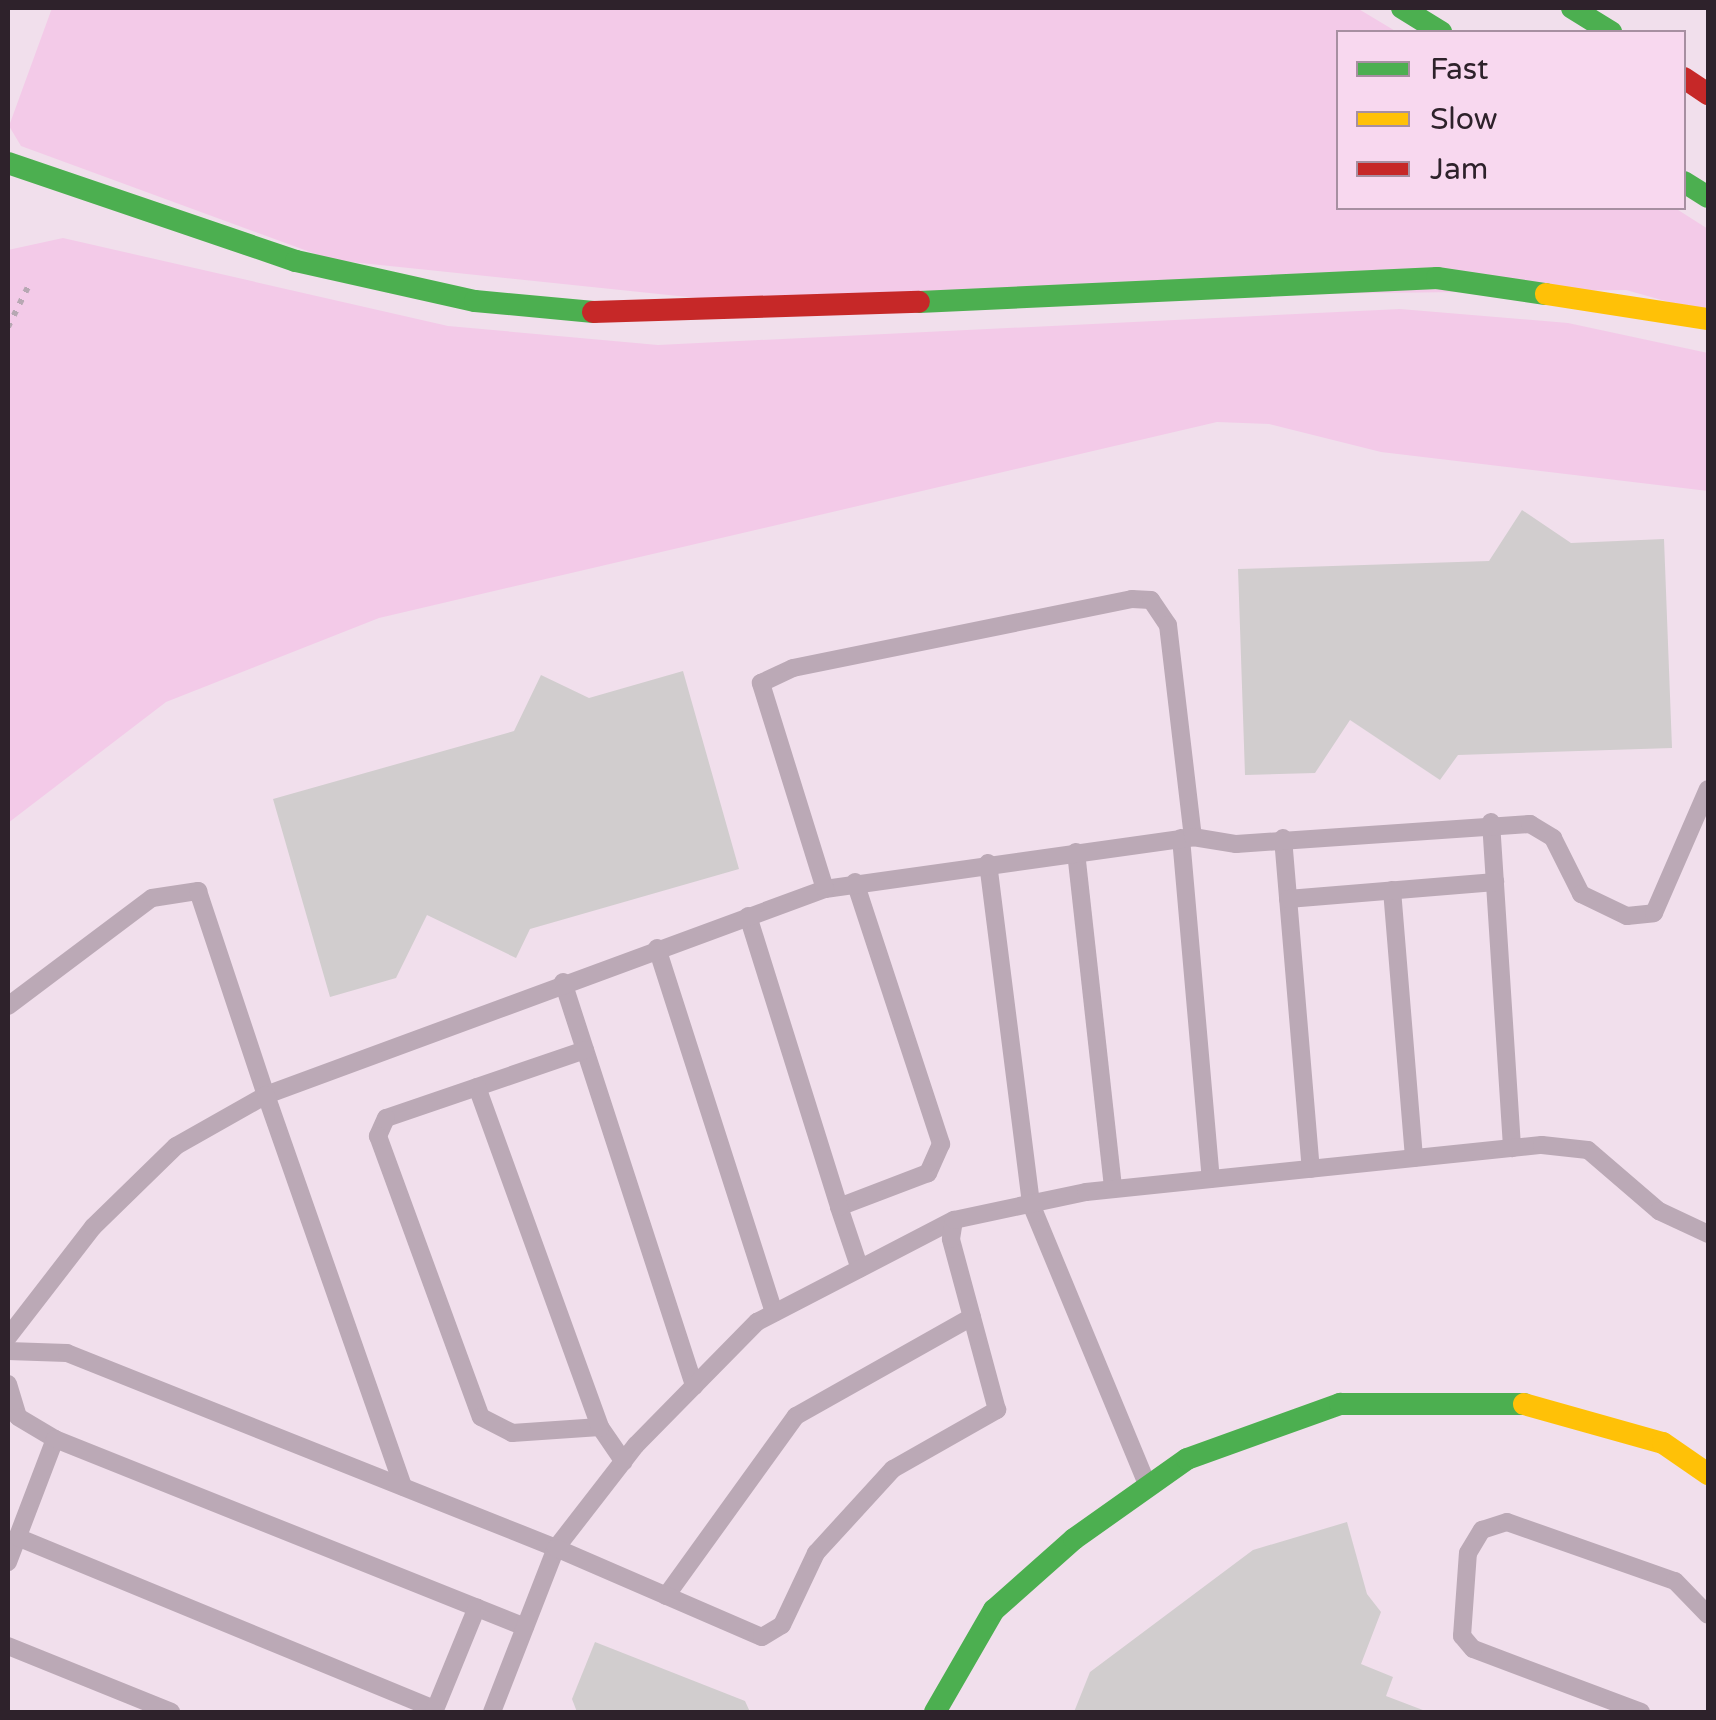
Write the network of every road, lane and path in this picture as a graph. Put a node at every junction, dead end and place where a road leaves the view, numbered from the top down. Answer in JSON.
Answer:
{"nodes":[{"id":1,"x":1402,"y":8,"type":"edge"},
{"id":2,"x":1572,"y":8,"type":"edge"},
{"id":3,"x":1438,"y":30,"type":"edge"},
{"id":4,"x":1608,"y":30,"type":"edge"},
{"id":5,"x":1686,"y":79,"type":"edge"},
{"id":6,"x":1708,"y":94,"type":"edge"},
{"id":7,"x":8,"y":163,"type":"edge"},
{"id":8,"x":1686,"y":183,"type":"edge"},
{"id":9,"x":1708,"y":197,"type":"edge"},
{"id":10,"x":30,"y":283,"type":"dead end"},
{"id":11,"x":1708,"y":319,"type":"edge"},
{"id":12,"x":8,"y":327,"type":"edge"},
{"id":13,"x":1708,"y":789,"type":"edge"},
{"id":14,"x":1491,"y":822,"type":"junction"},
{"id":15,"x":1187,"y":837,"type":"junction"},
{"id":16,"x":1283,"y":838,"type":"junction"},
{"id":17,"x":1076,"y":852,"type":"junction"},
{"id":18,"x":988,"y":863,"type":"junction"},
{"id":19,"x":855,"y":882,"type":"junction"},
{"id":20,"x":1495,"y":882,"type":"junction"},
{"id":21,"x":825,"y":889,"type":"junction"},
{"id":22,"x":1392,"y":890,"type":"junction"},
{"id":23,"x":1288,"y":899,"type":"junction"},
{"id":24,"x":748,"y":916,"type":"junction"},
{"id":25,"x":657,"y":948,"type":"junction"},
{"id":26,"x":563,"y":982,"type":"junction"},
{"id":27,"x":8,"y":1006,"type":"edge"},
{"id":28,"x":585,"y":1050,"type":"junction"},
{"id":29,"x":477,"y":1087,"type":"junction"},
{"id":30,"x":266,"y":1095,"type":"junction"},
{"id":31,"x":1512,"y":1148,"type":"junction"},
{"id":32,"x":1414,"y":1158,"type":"junction"},
{"id":33,"x":1311,"y":1169,"type":"junction"},
{"id":34,"x":1210,"y":1179,"type":"junction"},
{"id":35,"x":1113,"y":1189,"type":"junction"},
{"id":36,"x":1031,"y":1204,"type":"junction"},
{"id":37,"x":840,"y":1208,"type":"junction"},
{"id":38,"x":954,"y":1220,"type":"junction"},
{"id":39,"x":1708,"y":1234,"type":"edge"},
{"id":40,"x":860,"y":1269,"type":"junction"},
{"id":41,"x":774,"y":1313,"type":"junction"},
{"id":42,"x":972,"y":1316,"type":"junction"},
{"id":43,"x":8,"y":1337,"type":"edge"},
{"id":44,"x":8,"y":1351,"type":"edge"},
{"id":45,"x":8,"y":1384,"type":"edge"},
{"id":46,"x":694,"y":1386,"type":"junction"},
{"id":47,"x":600,"y":1427,"type":"junction"},
{"id":48,"x":54,"y":1440,"type":"junction"},
{"id":49,"x":624,"y":1462,"type":"junction"},
{"id":50,"x":1708,"y":1474,"type":"edge"},
{"id":51,"x":403,"y":1487,"type":"junction"},
{"id":52,"x":1149,"y":1489,"type":"junction"},
{"id":53,"x":17,"y":1537,"type":"junction"},
{"id":54,"x":556,"y":1548,"type":"junction"},
{"id":55,"x":8,"y":1562,"type":"edge"},
{"id":56,"x":666,"y":1596,"type":"junction"},
{"id":57,"x":476,"y":1607,"type":"junction"},
{"id":58,"x":1708,"y":1615,"type":"edge"},
{"id":59,"x":525,"y":1627,"type":"junction"},
{"id":60,"x":8,"y":1646,"type":"edge"},
{"id":61,"x":434,"y":1710,"type":"edge"},
{"id":62,"x":171,"y":1712,"type":"edge"},
{"id":63,"x":492,"y":1712,"type":"edge"},
{"id":64,"x":935,"y":1712,"type":"edge"},
{"id":65,"x":1641,"y":1712,"type":"edge"}],
"edges":[{"from":1,"to":3,"type":"main road"},
{"from":2,"to":4,"type":"main road"},
{"from":5,"to":6,"type":"main road"},
{"from":7,"to":11,"type":"main road"},
{"from":8,"to":9,"type":"main road"},
{"from":10,"to":12,"type":"path"},
{"from":13,"to":14,"type":"lane"},
{"from":14,"to":16,"type":"lane"},
{"from":14,"to":20,"type":"lane"},
{"from":15,"to":16,"type":"lane"},
{"from":15,"to":17,"type":"lane"},
{"from":15,"to":21,"type":"lane"},
{"from":15,"to":34,"type":"lane"},
{"from":16,"to":23,"type":"lane"},
{"from":17,"to":18,"type":"lane"},
{"from":17,"to":35,"type":"lane"},
{"from":18,"to":19,"type":"lane"},
{"from":18,"to":36,"type":"lane"},
{"from":19,"to":21,"type":"lane"},
{"from":19,"to":37,"type":"lane"},
{"from":20,"to":22,"type":"lane"},
{"from":20,"to":31,"type":"lane"},
{"from":21,"to":24,"type":"lane"},
{"from":22,"to":23,"type":"lane"},
{"from":22,"to":32,"type":"lane"},
{"from":23,"to":33,"type":"lane"},
{"from":24,"to":25,"type":"lane"},
{"from":24,"to":37,"type":"lane"},
{"from":25,"to":26,"type":"lane"},
{"from":25,"to":41,"type":"lane"},
{"from":26,"to":28,"type":"lane"},
{"from":26,"to":30,"type":"lane"},
{"from":27,"to":30,"type":"lane"},
{"from":28,"to":29,"type":"lane"},
{"from":28,"to":46,"type":"lane"},
{"from":29,"to":47,"type":"lane"},
{"from":29,"to":47,"type":"lane"},
{"from":30,"to":43,"type":"lane"},
{"from":30,"to":51,"type":"lane"},
{"from":31,"to":32,"type":"lane"},
{"from":31,"to":39,"type":"lane"},
{"from":32,"to":33,"type":"lane"},
{"from":33,"to":34,"type":"lane"},
{"from":34,"to":35,"type":"lane"},
{"from":35,"to":36,"type":"lane"},
{"from":36,"to":38,"type":"lane"},
{"from":36,"to":52,"type":"lane"},
{"from":37,"to":40,"type":"lane"},
{"from":38,"to":40,"type":"lane"},
{"from":38,"to":42,"type":"lane"},
{"from":40,"to":41,"type":"lane"},
{"from":41,"to":46,"type":"lane"},
{"from":42,"to":56,"type":"lane"},
{"from":42,"to":56,"type":"lane"},
{"from":44,"to":51,"type":"lane"},
{"from":45,"to":48,"type":"lane"},
{"from":46,"to":49,"type":"lane"},
{"from":47,"to":49,"type":"lane"},
{"from":48,"to":53,"type":"lane"},
{"from":48,"to":57,"type":"lane"},
{"from":49,"to":54,"type":"lane"},
{"from":50,"to":52,"type":"main road"},
{"from":51,"to":54,"type":"lane"},
{"from":52,"to":64,"type":"main road"},
{"from":53,"to":55,"type":"lane"},
{"from":53,"to":61,"type":"lane"},
{"from":54,"to":56,"type":"lane"},
{"from":54,"to":59,"type":"lane"},
{"from":57,"to":59,"type":"lane"},
{"from":57,"to":61,"type":"lane"},
{"from":58,"to":65,"type":"lane"},
{"from":59,"to":63,"type":"lane"},
{"from":60,"to":62,"type":"lane"}]}
